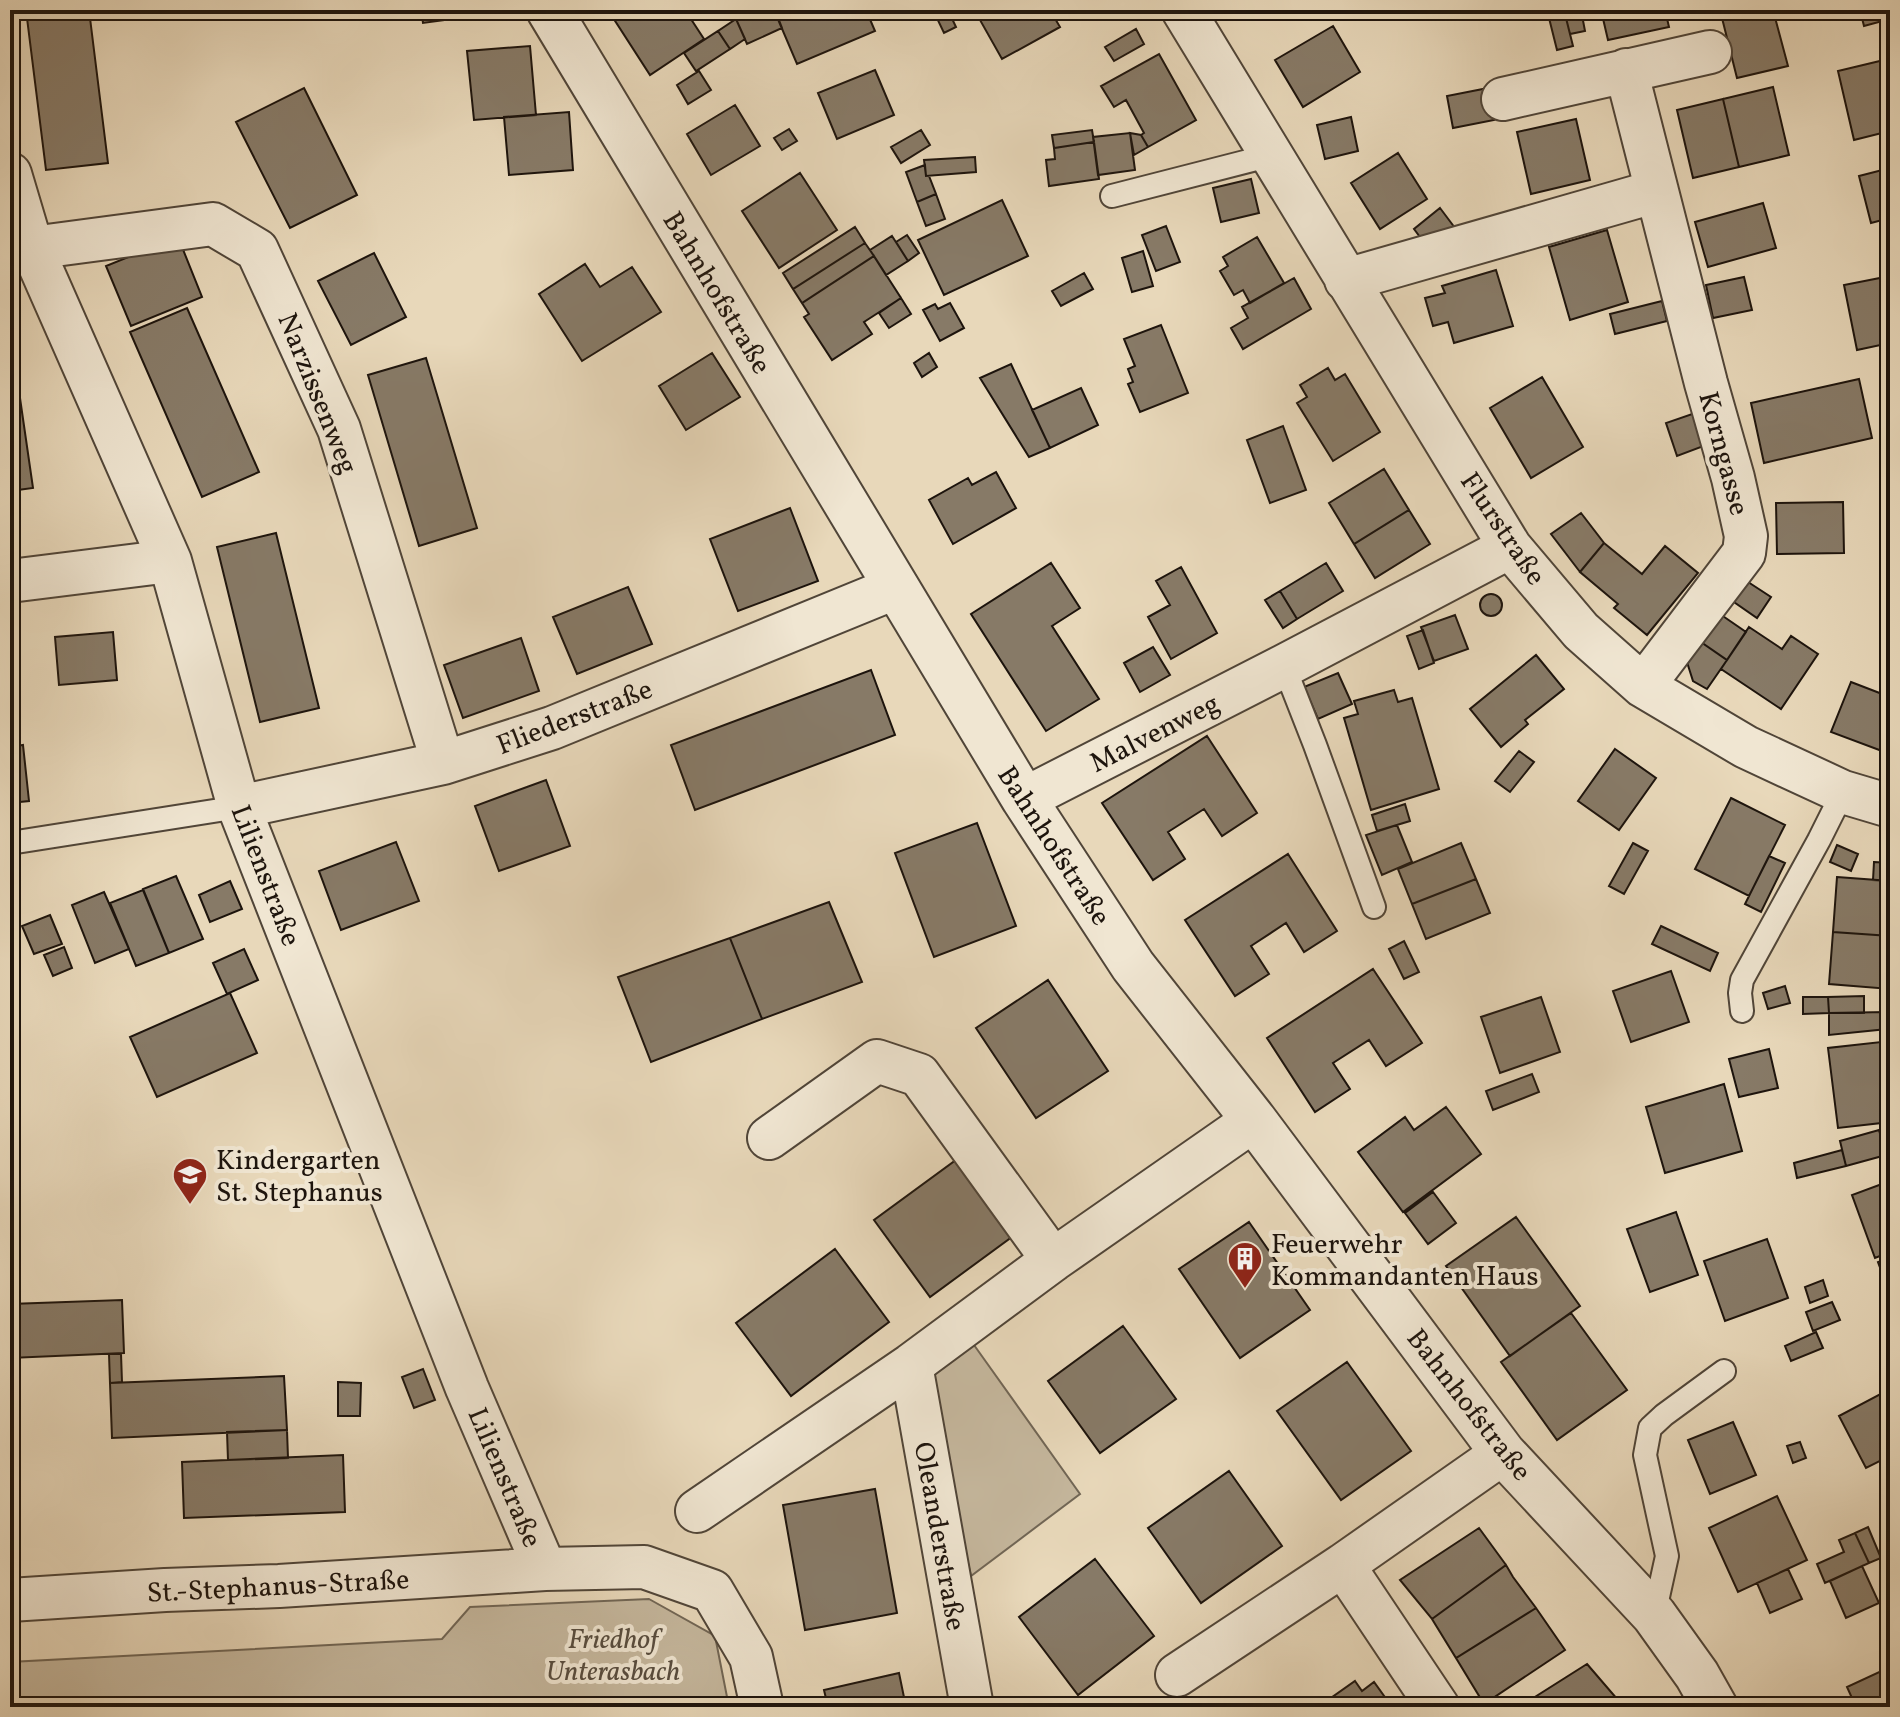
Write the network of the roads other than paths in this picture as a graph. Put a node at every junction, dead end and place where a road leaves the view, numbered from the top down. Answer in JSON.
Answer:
{"nodes":[{"id":1,"x":549,"y":10,"type":"edge"},
{"id":2,"x":1183,"y":10,"type":"edge"},
{"id":3,"x":1710,"y":52,"type":"dead end"},
{"id":4,"x":1626,"y":70,"type":"junction"},
{"id":5,"x":1503,"y":99,"type":"dead end"},
{"id":6,"x":1272,"y":155,"type":"junction"},
{"id":7,"x":10,"y":174,"type":"edge"},
{"id":8,"x":1657,"y":191,"type":"junction"},
{"id":9,"x":1112,"y":196,"type":"dead end"},
{"id":10,"x":32,"y":248,"type":"junction"},
{"id":11,"x":1346,"y":280,"type":"junction"},
{"id":12,"x":1510,"y":547,"type":"junction"},
{"id":13,"x":170,"y":561,"type":"junction"},
{"id":14,"x":10,"y":581,"type":"edge"},
{"id":15,"x":897,"y":587,"type":"junction"},
{"id":16,"x":1284,"y":666,"type":"junction"},
{"id":17,"x":1643,"y":686,"type":"junction"},
{"id":18,"x":443,"y":763,"type":"junction"},
{"id":19,"x":1843,"y":792,"type":"junction"},
{"id":20,"x":1024,"y":799,"type":"junction"},
{"id":21,"x":1890,"y":806,"type":"edge"},
{"id":22,"x":239,"y":807,"type":"junction"},
{"id":23,"x":10,"y":843,"type":"edge"},
{"id":24,"x":1374,"y":907,"type":"dead end"},
{"id":25,"x":1742,"y":1011,"type":"dead end"},
{"id":26,"x":1254,"y":1120,"type":"junction"},
{"id":27,"x":769,"y":1138,"type":"dead end"},
{"id":28,"x":1053,"y":1260,"type":"junction"},
{"id":29,"x":911,"y":1365,"type":"junction"},
{"id":30,"x":1724,"y":1371,"type":"dead end"},
{"id":31,"x":1503,"y":1453,"type":"junction"},
{"id":32,"x":697,"y":1511,"type":"dead end"},
{"id":33,"x":1343,"y":1565,"type":"junction"},
{"id":34,"x":545,"y":1569,"type":"junction"},
{"id":35,"x":10,"y":1600,"type":"edge"},
{"id":36,"x":1654,"y":1615,"type":"junction"},
{"id":37,"x":1177,"y":1675,"type":"dead end"},
{"id":38,"x":762,"y":1707,"type":"edge"},
{"id":39,"x":972,"y":1707,"type":"edge"},
{"id":40,"x":1438,"y":1707,"type":"edge"},
{"id":41,"x":1715,"y":1707,"type":"edge"}],
"edges":[{"from":1,"to":15,"type":"street","name":"Bahnhofstraße"},
{"from":2,"to":6,"type":"street","name":"Flurstraße"},
{"from":3,"to":4,"type":"street"},
{"from":4,"to":5,"type":"street"},
{"from":4,"to":8,"type":"street","name":"Korngasse"},
{"from":6,"to":9,"type":"lane"},
{"from":6,"to":11,"type":"street","name":"Flurstraße"},
{"from":7,"to":10,"type":"street","name":"Lilienstraße"},
{"from":8,"to":11,"type":"street"},
{"from":8,"to":17,"type":"street","name":"Korngasse"},
{"from":10,"to":13,"type":"street","name":"Lilienstraße"},
{"from":10,"to":18,"type":"street","name":"Narzissenweg"},
{"from":11,"to":12,"type":"street","name":"Flurstraße"},
{"from":12,"to":16,"type":"street","name":"Malvenweg"},
{"from":12,"to":17,"type":"street","name":"Flurstraße"},
{"from":13,"to":14,"type":"street"},
{"from":13,"to":22,"type":"street","name":"Lilienstraße"},
{"from":15,"to":18,"type":"street","name":"Fliederstraße"},
{"from":15,"to":20,"type":"street","name":"Bahnhofstraße"},
{"from":16,"to":20,"type":"street","name":"Malvenweg"},
{"from":16,"to":24,"type":"lane"},
{"from":17,"to":19,"type":"street","name":"Flurstraße"},
{"from":18,"to":22,"type":"street","name":"Fliederstraße"},
{"from":19,"to":21,"type":"street","name":"Flurstraße"},
{"from":19,"to":25,"type":"lane"},
{"from":20,"to":26,"type":"street","name":"Bahnhofstraße"},
{"from":22,"to":23,"type":"lane"},
{"from":22,"to":34,"type":"street","name":"Lilienstraße"},
{"from":26,"to":28,"type":"street"},
{"from":26,"to":31,"type":"street","name":"Bahnhofstraße"},
{"from":27,"to":28,"type":"street"},
{"from":28,"to":29,"type":"street"},
{"from":29,"to":32,"type":"street"},
{"from":29,"to":39,"type":"street","name":"Oleanderstraße"},
{"from":30,"to":36,"type":"lane"},
{"from":31,"to":33,"type":"street"},
{"from":31,"to":36,"type":"street","name":"Bahnhofstraße"},
{"from":33,"to":37,"type":"street"},
{"from":33,"to":40,"type":"street"},
{"from":34,"to":35,"type":"street","name":"St.-Stephanus-Straße"},
{"from":34,"to":38,"type":"street","name":"St.-Stephanus-Straße"},
{"from":36,"to":41,"type":"street","name":"Bahnhofstraße"}]}
